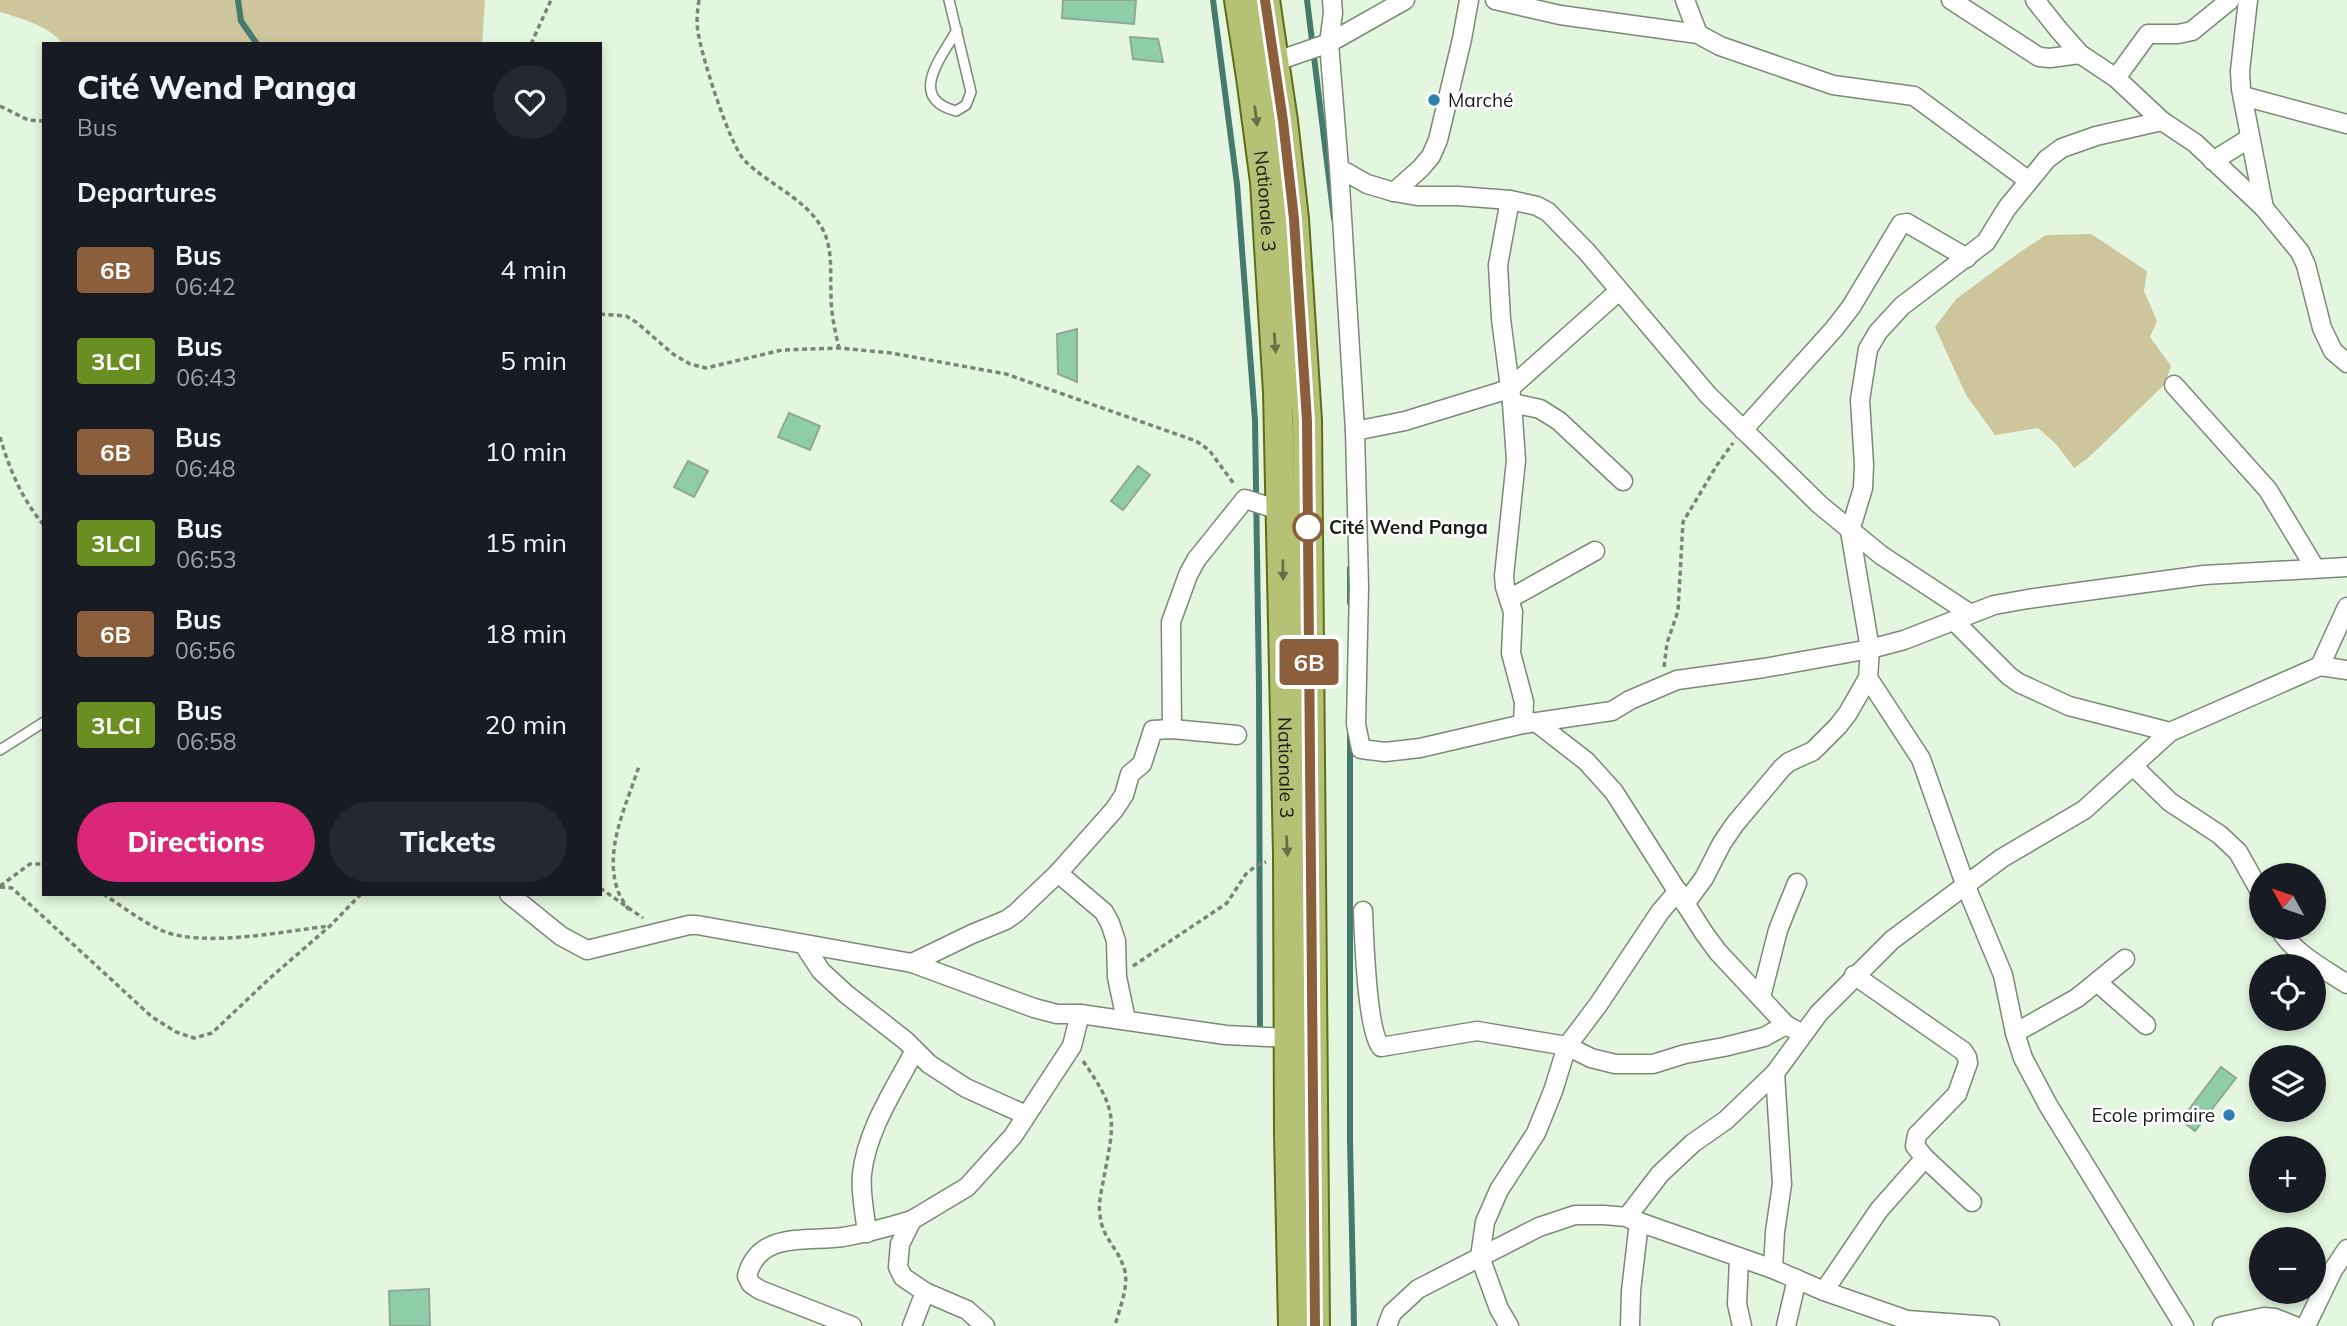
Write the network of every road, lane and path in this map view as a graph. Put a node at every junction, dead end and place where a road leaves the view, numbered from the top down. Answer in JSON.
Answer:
{"nodes":[{"id":1,"x":551,"y":0,"type":"edge"},
{"id":2,"x":699,"y":0,"type":"edge"},
{"id":3,"x":949,"y":0,"type":"edge"},
{"id":4,"x":1239,"y":0,"type":"edge"},
{"id":5,"x":1265,"y":0,"type":"edge"},
{"id":6,"x":1332,"y":0,"type":"edge"},
{"id":7,"x":1405,"y":0,"type":"edge"},
{"id":8,"x":1469,"y":0,"type":"edge"},
{"id":9,"x":1495,"y":0,"type":"edge"},
{"id":10,"x":1685,"y":0,"type":"edge"},
{"id":11,"x":1951,"y":0,"type":"edge"},
{"id":12,"x":2035,"y":0,"type":"edge"},
{"id":13,"x":2230,"y":0,"type":"edge"},
{"id":14,"x":2248,"y":0,"type":"edge"},
{"id":15,"x":957,"y":30,"type":"junction"},
{"id":16,"x":1698,"y":34,"type":"junction"},
{"id":17,"x":532,"y":42,"type":"edge"},
{"id":18,"x":1329,"y":43,"type":"junction"},
{"id":19,"x":2080,"y":54,"type":"junction"},
{"id":20,"x":1263,"y":69,"type":"junction"},
{"id":21,"x":2116,"y":78,"type":"junction"},
{"id":22,"x":2243,"y":96,"type":"junction"},
{"id":23,"x":0,"y":106,"type":"edge"},
{"id":24,"x":42,"y":121,"type":"edge"},
{"id":25,"x":2162,"y":121,"type":"junction"},
{"id":26,"x":2347,"y":124,"type":"edge"},
{"id":27,"x":2250,"y":138,"type":"junction"},
{"id":28,"x":2213,"y":161,"type":"junction"},
{"id":29,"x":1339,"y":168,"type":"junction"},
{"id":30,"x":2029,"y":181,"type":"junction"},
{"id":31,"x":1394,"y":192,"type":"junction"},
{"id":32,"x":1510,"y":200,"type":"junction"},
{"id":33,"x":2264,"y":208,"type":"junction"},
{"id":34,"x":1967,"y":258,"type":"junction"},
{"id":35,"x":1619,"y":291,"type":"junction"},
{"id":36,"x":602,"y":314,"type":"edge"},
{"id":37,"x":839,"y":348,"type":"junction"},
{"id":38,"x":2347,"y":363,"type":"edge"},
{"id":39,"x":2174,"y":385,"type":"dead end"},
{"id":40,"x":1510,"y":396,"type":"junction"},
{"id":41,"x":1743,"y":430,"type":"junction"},
{"id":42,"x":1355,"y":431,"type":"junction"},
{"id":43,"x":0,"y":437,"type":"edge"},
{"id":44,"x":1623,"y":481,"type":"dead end"},
{"id":45,"x":1245,"y":499,"type":"junction"},
{"id":46,"x":1282,"y":511,"type":"junction"},
{"id":47,"x":42,"y":522,"type":"edge"},
{"id":48,"x":1850,"y":531,"type":"junction"},
{"id":49,"x":1595,"y":551,"type":"dead end"},
{"id":50,"x":2347,"y":567,"type":"edge"},
{"id":51,"x":2315,"y":568,"type":"junction"},
{"id":52,"x":1509,"y":599,"type":"junction"},
{"id":53,"x":2347,"y":607,"type":"edge"},
{"id":54,"x":1961,"y":617,"type":"junction"},
{"id":55,"x":1870,"y":649,"type":"junction"},
{"id":56,"x":2320,"y":666,"type":"junction"},
{"id":57,"x":2347,"y":670,"type":"edge"},
{"id":58,"x":1868,"y":678,"type":"junction"},
{"id":59,"x":1662,"y":686,"type":"junction"},
{"id":60,"x":42,"y":723,"type":"edge"},
{"id":61,"x":1530,"y":723,"type":"junction"},
{"id":62,"x":1172,"y":729,"type":"junction"},
{"id":63,"x":2170,"y":732,"type":"junction"},
{"id":64,"x":1237,"y":735,"type":"dead end"},
{"id":65,"x":0,"y":750,"type":"edge"},
{"id":66,"x":639,"y":766,"type":"dead end"},
{"id":67,"x":2133,"y":766,"type":"junction"},
{"id":68,"x":1288,"y":855,"type":"junction"},
{"id":69,"x":42,"y":864,"type":"edge"},
{"id":70,"x":2249,"y":872,"type":"edge"},
{"id":71,"x":1058,"y":873,"type":"junction"},
{"id":72,"x":1797,"y":883,"type":"dead end"},
{"id":73,"x":1965,"y":884,"type":"junction"},
{"id":74,"x":0,"y":886,"type":"edge"},
{"id":75,"x":602,"y":890,"type":"edge"},
{"id":76,"x":106,"y":896,"type":"edge"},
{"id":77,"x":359,"y":896,"type":"edge"},
{"id":78,"x":511,"y":896,"type":"edge"},
{"id":79,"x":1681,"y":898,"type":"junction"},
{"id":80,"x":629,"y":910,"type":"junction"},
{"id":81,"x":1363,"y":911,"type":"dead end"},
{"id":82,"x":646,"y":919,"type":"dead end"},
{"id":83,"x":330,"y":926,"type":"junction"},
{"id":84,"x":2288,"y":940,"type":"edge"},
{"id":85,"x":804,"y":945,"type":"junction"},
{"id":86,"x":2125,"y":959,"type":"dead end"},
{"id":87,"x":912,"y":963,"type":"junction"},
{"id":88,"x":1854,"y":975,"type":"junction"},
{"id":89,"x":1117,"y":977,"type":"junction"},
{"id":90,"x":2097,"y":982,"type":"junction"},
{"id":91,"x":2347,"y":984,"type":"edge"},
{"id":92,"x":1761,"y":997,"type":"junction"},
{"id":93,"x":1080,"y":1014,"type":"junction"},
{"id":94,"x":1126,"y":1020,"type":"junction"},
{"id":95,"x":1786,"y":1025,"type":"junction"},
{"id":96,"x":2146,"y":1025,"type":"dead end"},
{"id":97,"x":2015,"y":1033,"type":"junction"},
{"id":98,"x":1803,"y":1034,"type":"junction"},
{"id":99,"x":1289,"y":1038,"type":"junction"},
{"id":100,"x":1072,"y":1046,"type":"junction"},
{"id":101,"x":1567,"y":1046,"type":"junction"},
{"id":102,"x":915,"y":1050,"type":"junction"},
{"id":103,"x":1775,"y":1073,"type":"junction"},
{"id":104,"x":1027,"y":1115,"type":"junction"},
{"id":105,"x":1925,"y":1158,"type":"junction"},
{"id":106,"x":1972,"y":1202,"type":"dead end"},
{"id":107,"x":912,"y":1220,"type":"junction"},
{"id":108,"x":1633,"y":1220,"type":"junction"},
{"id":109,"x":867,"y":1233,"type":"junction"},
{"id":110,"x":2347,"y":1249,"type":"edge"},
{"id":111,"x":1480,"y":1257,"type":"junction"},
{"id":112,"x":1739,"y":1258,"type":"junction"},
{"id":113,"x":1773,"y":1269,"type":"junction"},
{"id":114,"x":1797,"y":1279,"type":"junction"},
{"id":115,"x":1824,"y":1291,"type":"junction"},
{"id":116,"x":925,"y":1292,"type":"junction"},
{"id":117,"x":852,"y":1326,"type":"edge"},
{"id":118,"x":912,"y":1326,"type":"edge"},
{"id":119,"x":985,"y":1326,"type":"edge"},
{"id":120,"x":1115,"y":1326,"type":"edge"},
{"id":121,"x":1293,"y":1326,"type":"edge"},
{"id":122,"x":1315,"y":1326,"type":"edge"},
{"id":123,"x":1387,"y":1326,"type":"edge"},
{"id":124,"x":1509,"y":1326,"type":"edge"},
{"id":125,"x":1630,"y":1326,"type":"edge"},
{"id":126,"x":1742,"y":1326,"type":"edge"},
{"id":127,"x":1786,"y":1326,"type":"edge"},
{"id":128,"x":1990,"y":1326,"type":"edge"},
{"id":129,"x":2184,"y":1326,"type":"edge"},
{"id":130,"x":2222,"y":1326,"type":"edge"},
{"id":131,"x":2295,"y":1326,"type":"edge"},
{"id":132,"x":2306,"y":1326,"type":"edge"}],
"edges":[{"from":1,"to":17,"type":"path"},
{"from":2,"to":37,"type":"path"},
{"from":3,"to":15,"type":"lane"},
{"from":4,"to":20,"type":"main road","name":"Nationale 3"},
{"from":5,"to":20,"type":"main road","name":"Nationale 3"},
{"from":6,"to":18,"type":"street"},
{"from":7,"to":18,"type":"street"},
{"from":8,"to":31,"type":"street"},
{"from":9,"to":16,"type":"street"},
{"from":10,"to":16,"type":"street"},
{"from":11,"to":19,"type":"street"},
{"from":12,"to":19,"type":"street"},
{"from":13,"to":21,"type":"street"},
{"from":14,"to":22,"type":"street"},
{"from":15,"to":15,"type":"lane"},
{"from":16,"to":30,"type":"street"},
{"from":18,"to":20,"type":"street"},
{"from":18,"to":29,"type":"street"},
{"from":19,"to":21,"type":"street"},
{"from":20,"to":46,"type":"main road","name":"Nationale 3","one_way":true},
{"from":20,"to":122,"type":"main road","name":"Nationale 3"},
{"from":21,"to":25,"type":"street"},
{"from":22,"to":26,"type":"street"},
{"from":22,"to":27,"type":"street"},
{"from":23,"to":24,"type":"path"},
{"from":25,"to":28,"type":"street"},
{"from":25,"to":30,"type":"street"},
{"from":27,"to":28,"type":"street"},
{"from":27,"to":33,"type":"street"},
{"from":28,"to":33,"type":"street"},
{"from":29,"to":31,"type":"street"},
{"from":29,"to":42,"type":"street"},
{"from":30,"to":34,"type":"street"},
{"from":31,"to":32,"type":"street"},
{"from":32,"to":35,"type":"street"},
{"from":32,"to":40,"type":"street"},
{"from":33,"to":38,"type":"street"},
{"from":34,"to":41,"type":"street"},
{"from":34,"to":48,"type":"street"},
{"from":35,"to":40,"type":"street"},
{"from":35,"to":41,"type":"street"},
{"from":36,"to":37,"type":"path"},
{"from":37,"to":45,"type":"path"},
{"from":39,"to":51,"type":"street"},
{"from":40,"to":42,"type":"street"},
{"from":40,"to":44,"type":"street"},
{"from":40,"to":52,"type":"street"},
{"from":41,"to":48,"type":"street"},
{"from":41,"to":59,"type":"path"},
{"from":42,"to":61,"type":"street"},
{"from":43,"to":47,"type":"path"},
{"from":45,"to":46,"type":"street"},
{"from":45,"to":62,"type":"street"},
{"from":46,"to":68,"type":"main road","name":"Nationale 3","one_way":true},
{"from":48,"to":54,"type":"street"},
{"from":48,"to":55,"type":"street"},
{"from":49,"to":52,"type":"street"},
{"from":50,"to":51,"type":"street"},
{"from":51,"to":54,"type":"street"},
{"from":52,"to":61,"type":"street"},
{"from":53,"to":56,"type":"street"},
{"from":54,"to":55,"type":"street"},
{"from":54,"to":63,"type":"street"},
{"from":55,"to":58,"type":"street"},
{"from":55,"to":59,"type":"street"},
{"from":56,"to":57,"type":"street"},
{"from":56,"to":63,"type":"street"},
{"from":58,"to":73,"type":"street"},
{"from":58,"to":79,"type":"street"},
{"from":59,"to":61,"type":"street"},
{"from":60,"to":65,"type":"lane"},
{"from":61,"to":79,"type":"street"},
{"from":62,"to":64,"type":"street"},
{"from":62,"to":71,"type":"street"},
{"from":63,"to":67,"type":"street"},
{"from":66,"to":80,"type":"path"},
{"from":67,"to":70,"type":"street"},
{"from":67,"to":73,"type":"street"},
{"from":68,"to":89,"type":"path"},
{"from":68,"to":99,"type":"main road","name":"Nationale 3"},
{"from":69,"to":74,"type":"path"},
{"from":71,"to":87,"type":"street"},
{"from":71,"to":89,"type":"street"},
{"from":72,"to":92,"type":"street"},
{"from":73,"to":88,"type":"street"},
{"from":73,"to":97,"type":"street"},
{"from":74,"to":83,"type":"path"},
{"from":75,"to":80,"type":"path"},
{"from":76,"to":83,"type":"path"},
{"from":77,"to":83,"type":"path"},
{"from":78,"to":85,"type":"street"},
{"from":79,"to":92,"type":"street"},
{"from":79,"to":101,"type":"street"},
{"from":80,"to":82,"type":"path"},
{"from":81,"to":101,"type":"street"},
{"from":84,"to":91,"type":"street"},
{"from":85,"to":87,"type":"street"},
{"from":85,"to":102,"type":"street"},
{"from":86,"to":90,"type":"street"},
{"from":87,"to":93,"type":"street"},
{"from":88,"to":98,"type":"street"},
{"from":88,"to":105,"type":"street"},
{"from":89,"to":94,"type":"street"},
{"from":90,"to":96,"type":"street"},
{"from":90,"to":97,"type":"street"},
{"from":92,"to":95,"type":"street"},
{"from":93,"to":94,"type":"street"},
{"from":93,"to":100,"type":"street"},
{"from":94,"to":99,"type":"street"},
{"from":95,"to":98,"type":"street"},
{"from":95,"to":101,"type":"street"},
{"from":97,"to":129,"type":"street"},
{"from":98,"to":103,"type":"street"},
{"from":99,"to":121,"type":"main road","name":"Nationale 3"},
{"from":100,"to":104,"type":"street"},
{"from":100,"to":120,"type":"path"},
{"from":101,"to":111,"type":"street"},
{"from":102,"to":104,"type":"street"},
{"from":102,"to":109,"type":"street"},
{"from":103,"to":108,"type":"street"},
{"from":103,"to":113,"type":"street"},
{"from":104,"to":107,"type":"street"},
{"from":105,"to":106,"type":"street"},
{"from":105,"to":115,"type":"street"},
{"from":107,"to":109,"type":"street"},
{"from":107,"to":116,"type":"street"},
{"from":108,"to":111,"type":"street"},
{"from":108,"to":112,"type":"street"},
{"from":108,"to":125,"type":"street"},
{"from":109,"to":117,"type":"street"},
{"from":110,"to":132,"type":"street"},
{"from":111,"to":123,"type":"street"},
{"from":111,"to":124,"type":"street"},
{"from":112,"to":113,"type":"street"},
{"from":112,"to":126,"type":"street"},
{"from":113,"to":114,"type":"street"},
{"from":114,"to":115,"type":"street"},
{"from":114,"to":127,"type":"street"},
{"from":115,"to":128,"type":"street"},
{"from":116,"to":118,"type":"street"},
{"from":116,"to":119,"type":"street"},
{"from":130,"to":131,"type":"street"}]}
